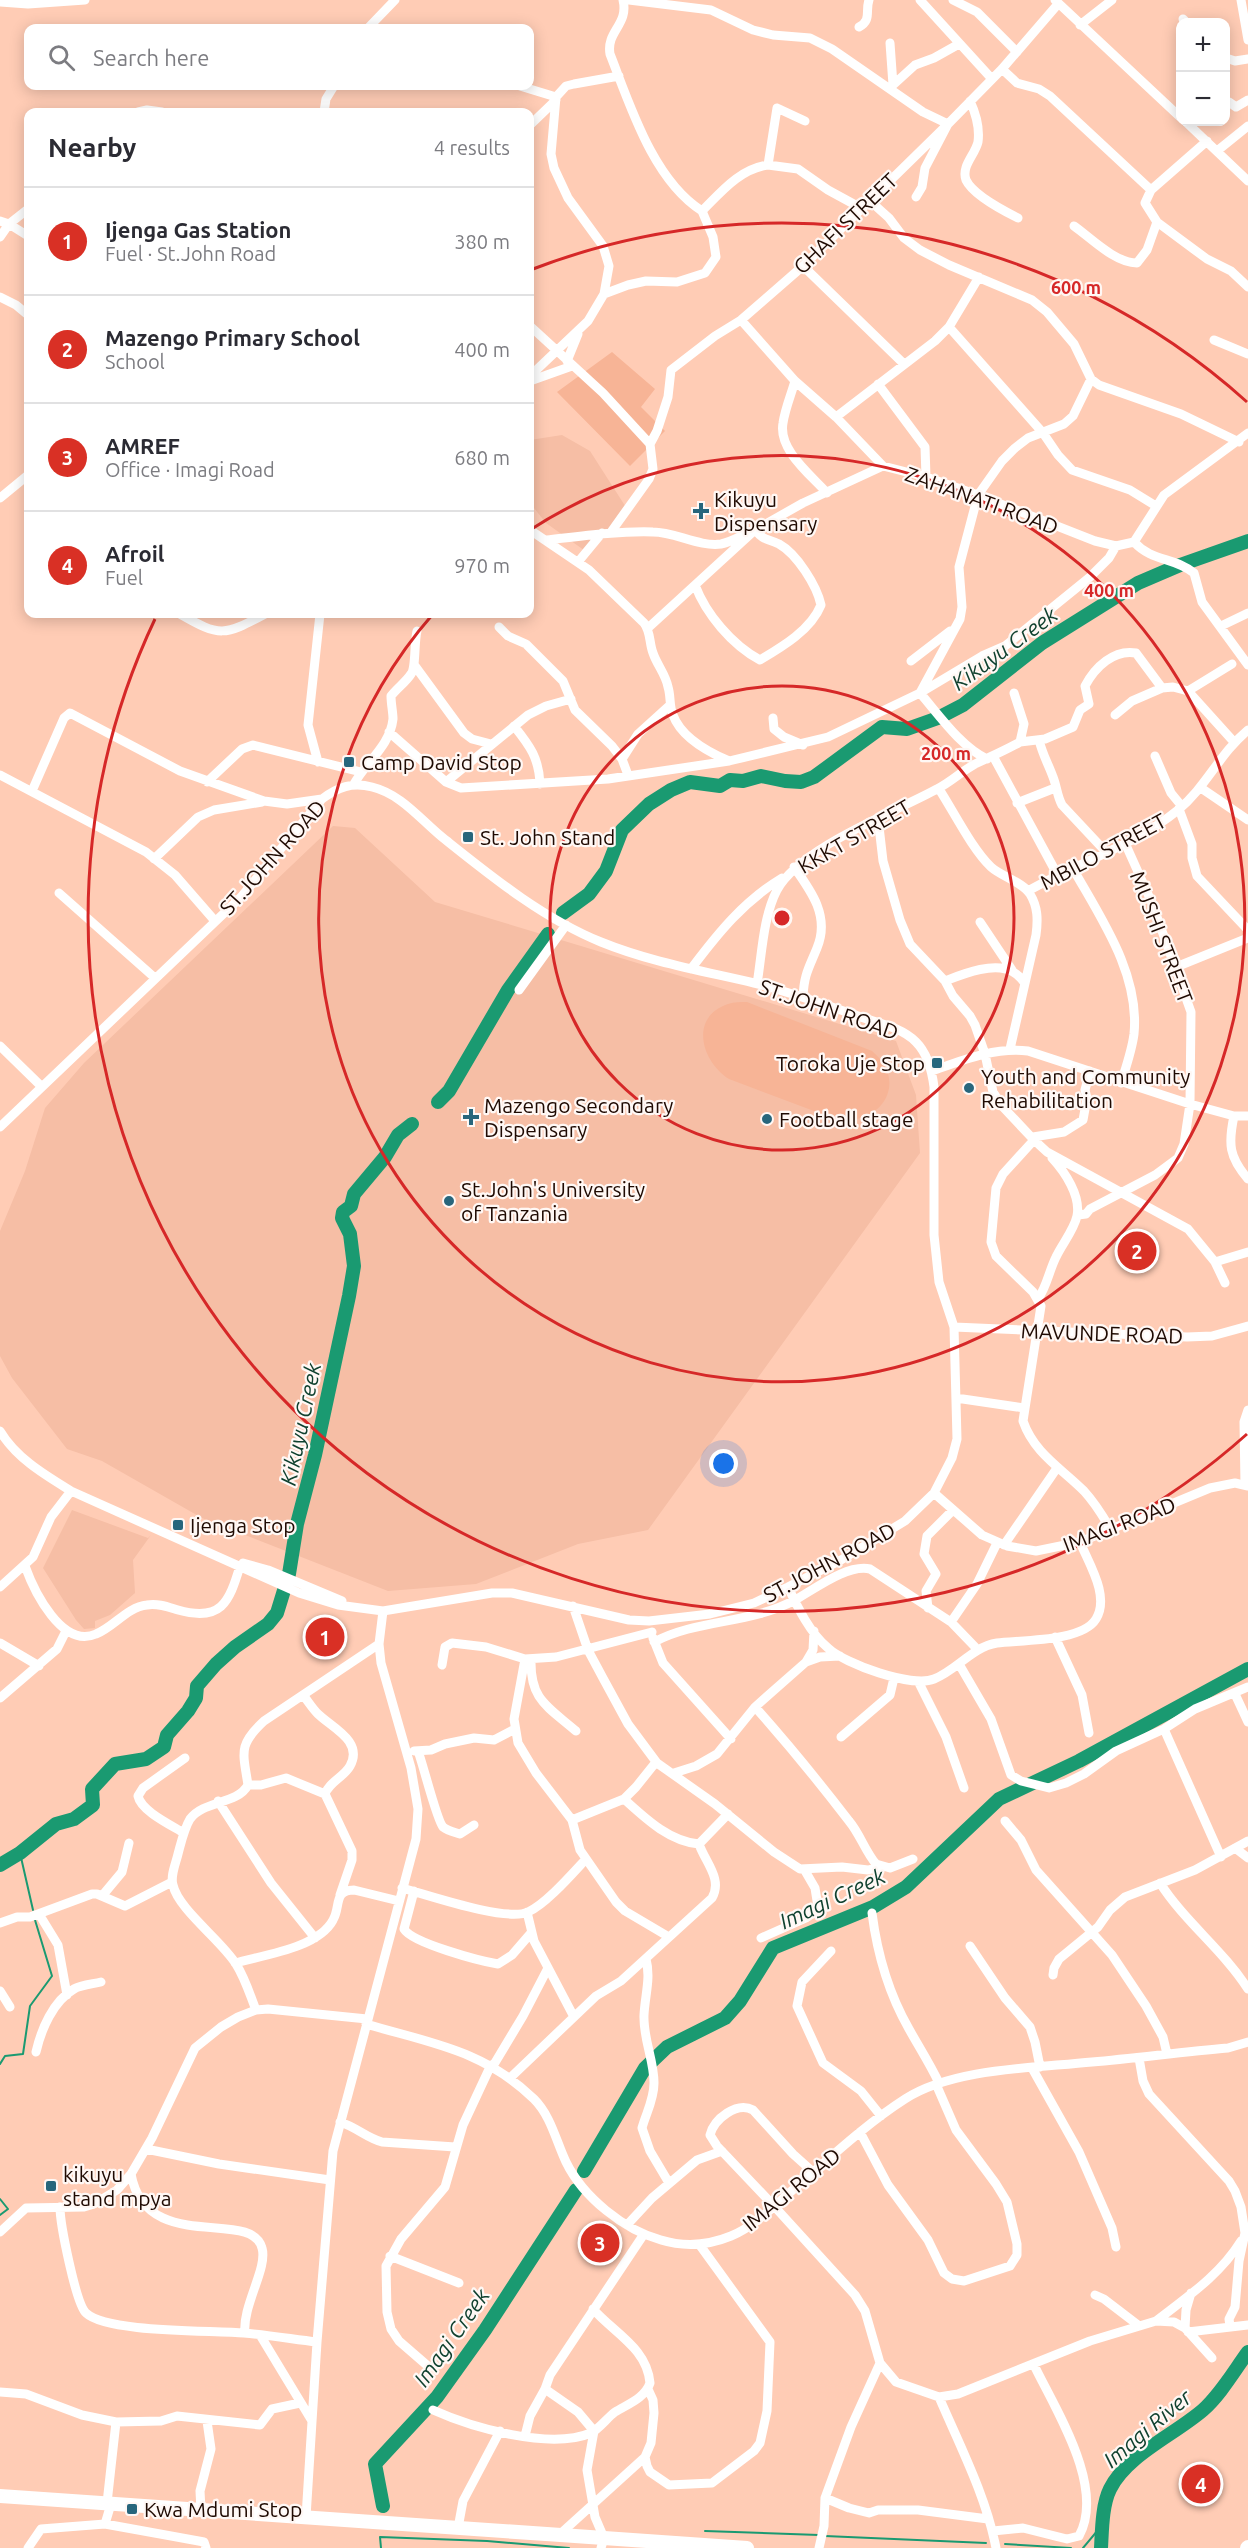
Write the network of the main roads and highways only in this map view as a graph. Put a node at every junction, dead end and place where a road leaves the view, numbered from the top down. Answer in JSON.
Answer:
{"nodes":[{"id":1,"x":0,"y":2496,"type":"edge"},
{"id":2,"x":602,"y":2543,"type":"edge"},
{"id":3,"x":747,"y":2548,"type":"edge"}],
"edges":[{"from":1,"to":2,"type":"highway"},
{"from":2,"to":3,"type":"highway"}]}
